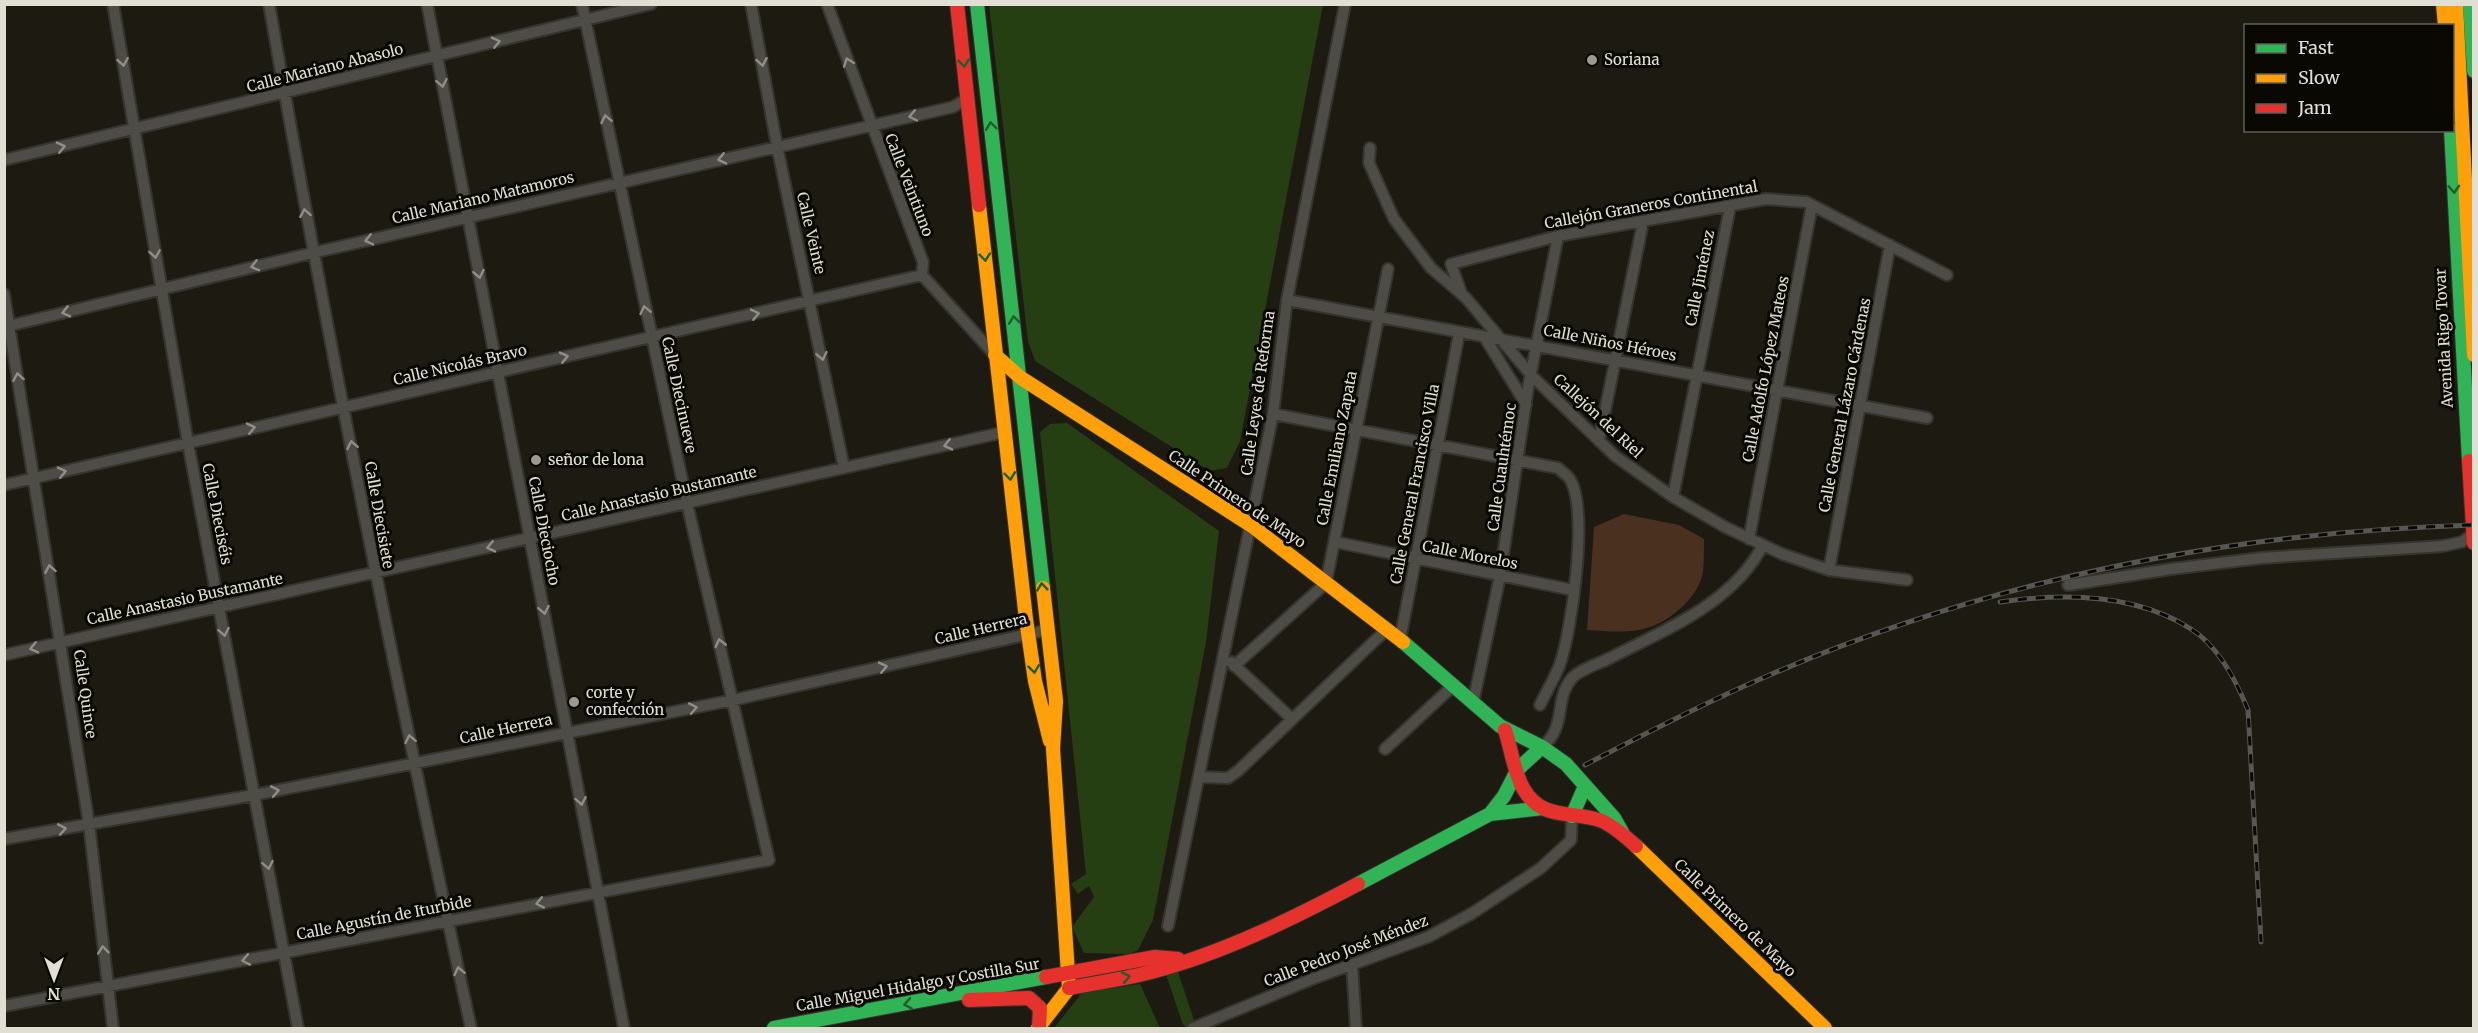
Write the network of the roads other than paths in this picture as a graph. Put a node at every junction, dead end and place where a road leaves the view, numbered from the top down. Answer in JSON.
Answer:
{"nodes":[{"id":1,"x":113,"y":4,"type":"edge"},
{"id":2,"x":269,"y":4,"type":"edge"},
{"id":3,"x":427,"y":4,"type":"edge"},
{"id":4,"x":582,"y":4,"type":"edge"},
{"id":5,"x":651,"y":4,"type":"edge"},
{"id":6,"x":751,"y":4,"type":"edge"},
{"id":7,"x":827,"y":4,"type":"edge"},
{"id":8,"x":957,"y":4,"type":"edge"},
{"id":9,"x":977,"y":4,"type":"edge"},
{"id":10,"x":1346,"y":4,"type":"edge"},
{"id":11,"x":2443,"y":4,"type":"edge"},
{"id":12,"x":2456,"y":4,"type":"edge"},
{"id":13,"x":2470,"y":4,"type":"edge"},
{"id":14,"x":586,"y":21,"type":"junction"},
{"id":15,"x":2445,"y":24,"type":"edge"},
{"id":16,"x":2472,"y":47,"type":"edge"},
{"id":17,"x":437,"y":56,"type":"junction"},
{"id":18,"x":2474,"y":71,"type":"edge"},
{"id":19,"x":285,"y":94,"type":"junction"},
{"id":20,"x":968,"y":98,"type":"junction"},
{"id":21,"x":870,"y":125,"type":"junction"},
{"id":22,"x":135,"y":129,"type":"junction"},
{"id":23,"x":2451,"y":132,"type":"edge"},
{"id":24,"x":777,"y":146,"type":"junction"},
{"id":25,"x":1370,"y":148,"type":"dead end"},
{"id":26,"x":4,"y":160,"type":"edge"},
{"id":27,"x":619,"y":182,"type":"junction"},
{"id":28,"x":1812,"y":205,"type":"junction"},
{"id":29,"x":1730,"y":207,"type":"junction"},
{"id":30,"x":468,"y":217,"type":"junction"},
{"id":31,"x":1643,"y":222,"type":"junction"},
{"id":32,"x":1558,"y":236,"type":"junction"},
{"id":33,"x":1890,"y":245,"type":"junction"},
{"id":34,"x":312,"y":253,"type":"junction"},
{"id":35,"x":1388,"y":268,"type":"dead end"},
{"id":36,"x":922,"y":275,"type":"junction"},
{"id":37,"x":1947,"y":275,"type":"dead end"},
{"id":38,"x":161,"y":289,"type":"junction"},
{"id":39,"x":4,"y":294,"type":"edge"},
{"id":40,"x":1462,"y":295,"type":"junction"},
{"id":41,"x":1287,"y":300,"type":"junction"},
{"id":42,"x":811,"y":302,"type":"junction"},
{"id":43,"x":1377,"y":318,"type":"junction"},
{"id":44,"x":7,"y":326,"type":"edge"},
{"id":45,"x":1459,"y":334,"type":"junction"},
{"id":46,"x":651,"y":337,"type":"junction"},
{"id":47,"x":1485,"y":338,"type":"junction"},
{"id":48,"x":1505,"y":340,"type":"junction"},
{"id":49,"x":1537,"y":344,"type":"junction"},
{"id":50,"x":995,"y":355,"type":"junction"},
{"id":51,"x":2474,"y":355,"type":"edge"},
{"id":52,"x":1615,"y":359,"type":"junction"},
{"id":53,"x":497,"y":372,"type":"junction"},
{"id":54,"x":1697,"y":374,"type":"junction"},
{"id":55,"x":1532,"y":375,"type":"junction"},
{"id":56,"x":1021,"y":378,"type":"junction"},
{"id":57,"x":1778,"y":389,"type":"junction"},
{"id":58,"x":1047,"y":394,"type":"junction"},
{"id":59,"x":1526,"y":404,"type":"junction"},
{"id":60,"x":1861,"y":405,"type":"junction"},
{"id":61,"x":344,"y":406,"type":"junction"},
{"id":62,"x":1025,"y":412,"type":"junction"},
{"id":63,"x":1274,"y":414,"type":"junction"},
{"id":64,"x":1927,"y":418,"type":"dead end"},
{"id":65,"x":1356,"y":430,"type":"junction"},
{"id":66,"x":1005,"y":432,"type":"junction"},
{"id":67,"x":1599,"y":441,"type":"junction"},
{"id":68,"x":2466,"y":442,"type":"junction"},
{"id":69,"x":188,"y":443,"type":"junction"},
{"id":70,"x":1437,"y":445,"type":"junction"},
{"id":71,"x":2474,"y":460,"type":"edge"},
{"id":72,"x":1519,"y":461,"type":"junction"},
{"id":73,"x":844,"y":468,"type":"junction"},
{"id":74,"x":34,"y":479,"type":"junction"},
{"id":75,"x":4,"y":485,"type":"edge"},
{"id":76,"x":1673,"y":497,"type":"junction"},
{"id":77,"x":687,"y":503,"type":"junction"},
{"id":78,"x":1252,"y":526,"type":"junction"},
{"id":79,"x":2473,"y":536,"type":"edge"},
{"id":80,"x":530,"y":538,"type":"junction"},
{"id":81,"x":1749,"y":539,"type":"junction"},
{"id":82,"x":1335,"y":542,"type":"junction"},
{"id":83,"x":1763,"y":545,"type":"junction"},
{"id":84,"x":1416,"y":560,"type":"junction"},
{"id":85,"x":1829,"y":570,"type":"junction"},
{"id":86,"x":374,"y":573,"type":"junction"},
{"id":87,"x":1500,"y":576,"type":"junction"},
{"id":88,"x":1907,"y":580,"type":"dead end"},
{"id":89,"x":1326,"y":583,"type":"junction"},
{"id":90,"x":2068,"y":585,"type":"dead end"},
{"id":91,"x":1569,"y":589,"type":"junction"},
{"id":92,"x":219,"y":608,"type":"junction"},
{"id":93,"x":1047,"y":630,"type":"junction"},
{"id":94,"x":1386,"y":630,"type":"junction"},
{"id":95,"x":1030,"y":634,"type":"junction"},
{"id":96,"x":1400,"y":640,"type":"junction"},
{"id":97,"x":62,"y":642,"type":"junction"},
{"id":98,"x":4,"y":655,"type":"edge"},
{"id":99,"x":1224,"y":655,"type":"junction"},
{"id":100,"x":1560,"y":663,"type":"junction"},
{"id":101,"x":1234,"y":666,"type":"junction"},
{"id":102,"x":1572,"y":678,"type":"junction"},
{"id":103,"x":1454,"y":685,"type":"junction"},
{"id":104,"x":733,"y":700,"type":"junction"},
{"id":105,"x":1473,"y":703,"type":"junction"},
{"id":106,"x":1540,"y":705,"type":"dead end"},
{"id":107,"x":1292,"y":719,"type":"junction"},
{"id":108,"x":1505,"y":730,"type":"junction"},
{"id":109,"x":568,"y":731,"type":"junction"},
{"id":110,"x":1542,"y":747,"type":"junction"},
{"id":111,"x":1384,"y":749,"type":"dead end"},
{"id":112,"x":1053,"y":750,"type":"junction"},
{"id":113,"x":415,"y":763,"type":"junction"},
{"id":114,"x":1518,"y":769,"type":"junction"},
{"id":115,"x":1200,"y":777,"type":"junction"},
{"id":116,"x":1585,"y":786,"type":"junction"},
{"id":117,"x":254,"y":795,"type":"junction"},
{"id":118,"x":1543,"y":807,"type":"junction"},
{"id":119,"x":1490,"y":814,"type":"junction"},
{"id":120,"x":1572,"y":816,"type":"junction"},
{"id":121,"x":89,"y":824,"type":"junction"},
{"id":122,"x":1623,"y":834,"type":"junction"},
{"id":123,"x":4,"y":839,"type":"edge"},
{"id":124,"x":769,"y":860,"type":"joint"},
{"id":125,"x":598,"y":891,"type":"junction"},
{"id":126,"x":448,"y":922,"type":"junction"},
{"id":127,"x":1168,"y":926,"type":"dead end"},
{"id":128,"x":284,"y":953,"type":"junction"},
{"id":129,"x":1352,"y":964,"type":"junction"},
{"id":130,"x":1069,"y":981,"type":"junction"},
{"id":131,"x":107,"y":987,"type":"junction"},
{"id":132,"x":940,"y":999,"type":"junction"},
{"id":133,"x":4,"y":1006,"type":"edge"},
{"id":134,"x":1200,"y":1027,"type":"edge"},
{"id":135,"x":1038,"y":1028,"type":"edge"},
{"id":136,"x":1823,"y":1028,"type":"edge"},
{"id":137,"x":113,"y":1029,"type":"edge"},
{"id":138,"x":298,"y":1029,"type":"edge"},
{"id":139,"x":471,"y":1029,"type":"edge"},
{"id":140,"x":624,"y":1029,"type":"edge"},
{"id":141,"x":774,"y":1029,"type":"edge"},
{"id":142,"x":1356,"y":1029,"type":"edge"}],
"edges":[{"from":1,"to":22,"type":"street","name":"Calle Dieciséis","one_way":true},
{"from":2,"to":19,"type":"street","name":"Calle Diecisiete"},
{"from":3,"to":17,"type":"street","name":"Calle Dieciocho"},
{"from":4,"to":14,"type":"street","name":"Calle Diecinueve"},
{"from":5,"to":14,"type":"street","name":"Calle Mariano Abasolo"},
{"from":6,"to":24,"type":"street","name":"Calle Veinte","one_way":true},
{"from":21,"to":7,"type":"street","name":"Calle Veintiuno","one_way":true},
{"from":8,"to":20,"type":"main road","one_way":true},
{"from":56,"to":9,"type":"main road","one_way":true},
{"from":10,"to":41,"type":"street","name":"Calle Leyes de Reforma"},
{"from":11,"to":15,"type":"main road"},
{"from":12,"to":51,"type":"main road","name":"Avenida Rigo Tovar"},
{"from":13,"to":16,"type":"main road"},
{"from":17,"to":14,"type":"street","name":"Calle Mariano Abasolo","one_way":true},
{"from":27,"to":14,"type":"street","name":"Calle Diecinueve","one_way":true},
{"from":16,"to":18,"type":"main road"},
{"from":17,"to":19,"type":"street","name":"Calle Mariano Abasolo"},
{"from":17,"to":30,"type":"street","name":"Calle Dieciocho","one_way":true},
{"from":19,"to":22,"type":"street","name":"Calle Mariano Abasolo"},
{"from":34,"to":19,"type":"street","name":"Calle Diecisiete","one_way":true},
{"from":20,"to":21,"type":"street","name":"Calle Mariano Matamoros","one_way":true},
{"from":20,"to":50,"type":"main road","one_way":true},
{"from":21,"to":24,"type":"street","name":"Calle Mariano Matamoros"},
{"from":21,"to":36,"type":"street","name":"Calle Veintiuno"},
{"from":26,"to":22,"type":"street","name":"Calle Mariano Abasolo","one_way":true},
{"from":22,"to":38,"type":"street","name":"Calle Dieciséis","one_way":true},
{"from":23,"to":68,"type":"main road","name":"Avenida Rigo Tovar","one_way":true},
{"from":24,"to":27,"type":"street","name":"Calle Mariano Matamoros","one_way":true},
{"from":24,"to":42,"type":"street","name":"Calle Veinte"},
{"from":25,"to":40,"type":"street","name":"Callejón del Riel"},
{"from":27,"to":30,"type":"street","name":"Calle Mariano Matamoros"},
{"from":46,"to":27,"type":"street","name":"Calle Diecinueve","one_way":true},
{"from":28,"to":29,"type":"street","name":"Callejón Graneros Continental"},
{"from":28,"to":33,"type":"street","name":"Callejón Graneros Continental"},
{"from":28,"to":57,"type":"street","name":"Calle Adolfo López Mateos"},
{"from":29,"to":31,"type":"street","name":"Callejón Graneros Continental"},
{"from":29,"to":54,"type":"street","name":"Calle Jiménez"},
{"from":30,"to":34,"type":"street","name":"Calle Mariano Matamoros","one_way":true},
{"from":30,"to":53,"type":"street","name":"Calle Dieciocho","one_way":true},
{"from":31,"to":32,"type":"street","name":"Callejón Graneros Continental"},
{"from":31,"to":52,"type":"street"},
{"from":32,"to":40,"type":"street","name":"Callejón Graneros Continental"},
{"from":32,"to":49,"type":"street","name":"Calle Cuauhtémoc"},
{"from":33,"to":37,"type":"street","name":"Callejón Graneros Continental"},
{"from":33,"to":60,"type":"street","name":"Calle General Lázaro Cárdenas"},
{"from":34,"to":38,"type":"street","name":"Calle Mariano Matamoros","one_way":true},
{"from":34,"to":61,"type":"street","name":"Calle Diecisiete"},
{"from":35,"to":43,"type":"street","name":"Calle Emiliano Zapata"},
{"from":36,"to":42,"type":"street","name":"Calle Nicolás Bravo"},
{"from":36,"to":50,"type":"street"},
{"from":38,"to":44,"type":"street","name":"Calle Mariano Matamoros","one_way":true},
{"from":38,"to":69,"type":"street","name":"Calle Dieciséis"},
{"from":39,"to":44,"type":"street","name":"Calle Quince"},
{"from":40,"to":48,"type":"street","name":"Callejón del Riel"},
{"from":41,"to":43,"type":"street","name":"Calle Niños Héroes"},
{"from":41,"to":63,"type":"street","name":"Calle Leyes de Reforma"},
{"from":46,"to":42,"type":"street","name":"Calle Nicolás Bravo","one_way":true},
{"from":42,"to":73,"type":"street","name":"Calle Veinte","one_way":true},
{"from":43,"to":45,"type":"street","name":"Calle Niños Héroes"},
{"from":43,"to":65,"type":"street","name":"Calle Emiliano Zapata"},
{"from":74,"to":44,"type":"street","name":"Calle Quince","one_way":true},
{"from":45,"to":47,"type":"street","name":"Calle Niños Héroes"},
{"from":45,"to":70,"type":"street","name":"Calle General Francisco Villa"},
{"from":53,"to":46,"type":"street","name":"Calle Nicolás Bravo","one_way":true},
{"from":46,"to":77,"type":"street","name":"Calle Diecinueve"},
{"from":47,"to":48,"type":"street","name":"Calle Niños Héroes"},
{"from":47,"to":59,"type":"street"},
{"from":48,"to":49,"type":"street","name":"Calle Niños Héroes"},
{"from":48,"to":55,"type":"street","name":"Callejón del Riel"},
{"from":49,"to":52,"type":"street","name":"Calle Niños Héroes"},
{"from":49,"to":55,"type":"street","name":"Calle Cuauhtémoc"},
{"from":50,"to":56,"type":"main road","name":"Calle Primero de Mayo"},
{"from":50,"to":66,"type":"main road"},
{"from":52,"to":54,"type":"street","name":"Calle Niños Héroes"},
{"from":52,"to":67,"type":"street"},
{"from":53,"to":61,"type":"street","name":"Calle Nicolás Bravo"},
{"from":53,"to":80,"type":"street","name":"Calle Dieciocho"},
{"from":54,"to":57,"type":"street","name":"Calle Niños Héroes"},
{"from":54,"to":76,"type":"street","name":"Calle Jiménez"},
{"from":55,"to":59,"type":"street","name":"Calle Cuauhtémoc"},
{"from":55,"to":67,"type":"street","name":"Callejón del Riel"},
{"from":56,"to":58,"type":"main road","name":"Calle Primero de Mayo"},
{"from":56,"to":62,"type":"main road"},
{"from":57,"to":60,"type":"street","name":"Calle Niños Héroes"},
{"from":57,"to":81,"type":"street","name":"Calle Adolfo López Mateos"},
{"from":58,"to":62,"type":"main road"},
{"from":58,"to":78,"type":"main road","name":"Calle Primero de Mayo"},
{"from":59,"to":72,"type":"street","name":"Calle Cuauhtémoc"},
{"from":60,"to":64,"type":"street","name":"Calle Niños Héroes"},
{"from":60,"to":85,"type":"street","name":"Calle General Lázaro Cárdenas"},
{"from":69,"to":61,"type":"street","name":"Calle Nicolás Bravo","one_way":true},
{"from":86,"to":61,"type":"street","name":"Calle Diecisiete","one_way":true},
{"from":93,"to":62,"type":"main road","one_way":true},
{"from":63,"to":65,"type":"street"},
{"from":63,"to":78,"type":"street","name":"Calle Leyes de Reforma"},
{"from":65,"to":70,"type":"street"},
{"from":65,"to":82,"type":"street","name":"Calle Emiliano Zapata"},
{"from":66,"to":73,"type":"street","name":"Calle Anastasio Bustamante","one_way":true},
{"from":66,"to":95,"type":"main road","one_way":true},
{"from":67,"to":76,"type":"street","name":"Callejón del Riel"},
{"from":68,"to":71,"type":"main road"},
{"from":68,"to":79,"type":"main road","name":"Avenida Rigo Tovar"},
{"from":74,"to":69,"type":"street","name":"Calle Nicolás Bravo","one_way":true},
{"from":69,"to":92,"type":"street","name":"Calle Dieciséis"},
{"from":70,"to":72,"type":"street"},
{"from":70,"to":84,"type":"street","name":"Calle General Francisco Villa"},
{"from":72,"to":87,"type":"street","name":"Calle Cuauhtémoc"},
{"from":72,"to":91,"type":"street"},
{"from":73,"to":77,"type":"street","name":"Calle Anastasio Bustamante"},
{"from":74,"to":75,"type":"street","name":"Calle Nicolás Bravo"},
{"from":97,"to":74,"type":"street","name":"Calle Quince","one_way":true},
{"from":76,"to":81,"type":"street","name":"Callejón del Riel"},
{"from":77,"to":80,"type":"street","name":"Calle Anastasio Bustamante"},
{"from":104,"to":77,"type":"street","name":"Calle Diecinueve","one_way":true},
{"from":78,"to":89,"type":"main road","name":"Calle Primero de Mayo"},
{"from":78,"to":99,"type":"street","name":"Calle Leyes de Reforma"},
{"from":79,"to":90,"type":"street"},
{"from":80,"to":86,"type":"street","name":"Calle Anastasio Bustamante","one_way":true},
{"from":80,"to":109,"type":"street","name":"Calle Dieciocho","one_way":true},
{"from":81,"to":83,"type":"street","name":"Callejón del Riel"},
{"from":82,"to":84,"type":"street","name":"Calle Morelos"},
{"from":82,"to":89,"type":"street","name":"Calle Emiliano Zapata"},
{"from":83,"to":85,"type":"street","name":"Callejón del Riel"},
{"from":83,"to":102,"type":"street"},
{"from":84,"to":87,"type":"street","name":"Calle Morelos"},
{"from":84,"to":96,"type":"street","name":"Calle General Francisco Villa"},
{"from":85,"to":88,"type":"street","name":"Callejón del Riel"},
{"from":86,"to":92,"type":"street","name":"Calle Anastasio Bustamante"},
{"from":113,"to":86,"type":"street","name":"Calle Diecisiete","one_way":true},
{"from":87,"to":91,"type":"street","name":"Calle Morelos"},
{"from":87,"to":105,"type":"street","name":"Calle Cuauhtémoc"},
{"from":89,"to":94,"type":"main road","name":"Calle Primero de Mayo"},
{"from":89,"to":101,"type":"street"},
{"from":91,"to":100,"type":"street"},
{"from":92,"to":97,"type":"street","name":"Calle Anastasio Bustamante"},
{"from":92,"to":117,"type":"street","name":"Calle Dieciséis","one_way":true},
{"from":93,"to":95,"type":"street","name":"Calle Herrera"},
{"from":93,"to":112,"type":"main road"},
{"from":94,"to":96,"type":"main road","name":"Calle Primero de Mayo"},
{"from":94,"to":107,"type":"street"},
{"from":104,"to":95,"type":"street","name":"Calle Herrera","one_way":true},
{"from":95,"to":112,"type":"main road","one_way":true},
{"from":96,"to":103,"type":"main road","name":"Calle Primero de Mayo"},
{"from":97,"to":98,"type":"street","name":"Calle Anastasio Bustamante","one_way":true},
{"from":97,"to":121,"type":"street","name":"Calle Quince"},
{"from":99,"to":101,"type":"street"},
{"from":99,"to":115,"type":"street","name":"Calle Leyes de Reforma"},
{"from":100,"to":102,"type":"street"},
{"from":100,"to":106,"type":"street"},
{"from":101,"to":107,"type":"street"},
{"from":102,"to":110,"type":"street"},
{"from":103,"to":105,"type":"main road","name":"Calle Primero de Mayo"},
{"from":103,"to":111,"type":"street"},
{"from":109,"to":104,"type":"street","name":"Calle Herrera","one_way":true},
{"from":104,"to":124,"type":"street","name":"Calle Diecinueve"},
{"from":105,"to":108,"type":"main road","name":"Calle Primero de Mayo"},
{"from":107,"to":115,"type":"street"},
{"from":108,"to":110,"type":"main road","name":"Calle Primero de Mayo"},
{"from":108,"to":114,"type":"main road","name":"Calle Primero de Mayo"},
{"from":109,"to":113,"type":"street","name":"Calle Herrera"},
{"from":109,"to":125,"type":"street","name":"Calle Dieciocho","one_way":true},
{"from":110,"to":114,"type":"main road"},
{"from":110,"to":116,"type":"main road","name":"Calle Primero de Mayo"},
{"from":112,"to":130,"type":"main road"},
{"from":117,"to":113,"type":"street","name":"Calle Herrera","one_way":true},
{"from":113,"to":126,"type":"street","name":"Calle Diecisiete"},
{"from":114,"to":118,"type":"main road","name":"Calle Primero de Mayo"},
{"from":114,"to":119,"type":"main road"},
{"from":115,"to":127,"type":"street","name":"Calle Leyes de Reforma"},
{"from":116,"to":120,"type":"main road"},
{"from":116,"to":122,"type":"main road","name":"Calle Primero de Mayo"},
{"from":117,"to":121,"type":"street","name":"Calle Herrera"},
{"from":117,"to":128,"type":"street","name":"Calle Dieciséis","one_way":true},
{"from":118,"to":119,"type":"main road"},
{"from":118,"to":120,"type":"main road","name":"Calle Primero de Mayo"},
{"from":119,"to":130,"type":"main road","name":"Calle Miguel Hidalgo y Costilla Sur"},
{"from":120,"to":122,"type":"main road","name":"Calle Primero de Mayo"},
{"from":120,"to":129,"type":"street","name":"Calle Pedro José Méndez"},
{"from":123,"to":121,"type":"street","name":"Calle Herrera","one_way":true},
{"from":131,"to":121,"type":"street","name":"Calle Quince","one_way":true},
{"from":122,"to":136,"type":"main road","name":"Calle Primero de Mayo"},
{"from":124,"to":125,"type":"street","name":"Calle Agustín de Iturbide"},
{"from":125,"to":126,"type":"street","name":"Calle Agustín de Iturbide","one_way":true},
{"from":125,"to":140,"type":"street","name":"Calle Dieciocho"},
{"from":126,"to":128,"type":"street","name":"Calle Agustín de Iturbide"},
{"from":139,"to":126,"type":"street","name":"Calle Diecisiete","one_way":true},
{"from":128,"to":131,"type":"street","name":"Calle Agustín de Iturbide","one_way":true},
{"from":128,"to":138,"type":"street","name":"Calle Dieciséis"},
{"from":129,"to":134,"type":"street","name":"Calle Pedro José Méndez"},
{"from":129,"to":142,"type":"street"},
{"from":130,"to":132,"type":"main road","name":"Calle Miguel Hidalgo y Costilla Sur"},
{"from":130,"to":135,"type":"main road"},
{"from":131,"to":133,"type":"street","name":"Calle Agustín de Iturbide"},
{"from":131,"to":137,"type":"street","name":"Calle Quince"},
{"from":132,"to":135,"type":"main road"},
{"from":132,"to":141,"type":"main road","name":"Calle Miguel Hidalgo y Costilla Sur","one_way":true}]}
